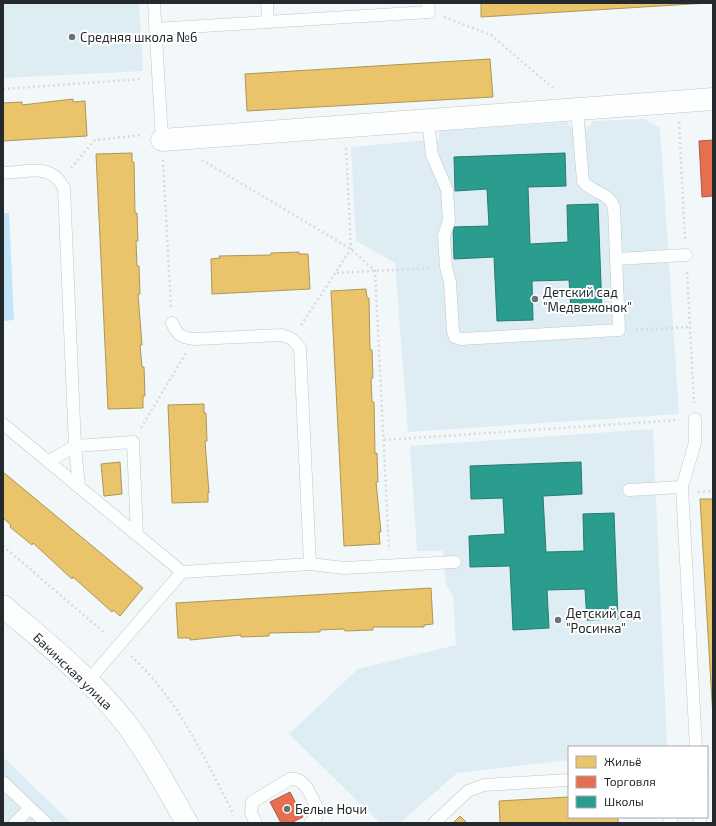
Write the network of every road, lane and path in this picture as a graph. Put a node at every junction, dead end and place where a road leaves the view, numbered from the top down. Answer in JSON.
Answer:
{"nodes":[{"id":1,"x":154,"y":3,"type":"edge"},
{"id":2,"x":267,"y":3,"type":"edge"},
{"id":3,"x":429,"y":7,"type":"edge"},
{"id":4,"x":268,"y":22,"type":"junction"},
{"id":5,"x":155,"y":29,"type":"junction"},
{"id":6,"x":158,"y":78,"type":"junction"},
{"id":7,"x":3,"y":89,"type":"edge"},
{"id":8,"x":713,"y":99,"type":"edge"},
{"id":9,"x":577,"y":108,"type":"junction"},
{"id":10,"x":428,"y":121,"type":"junction"},
{"id":11,"x":345,"y":127,"type":"junction"},
{"id":12,"x":162,"y":136,"type":"junction"},
{"id":13,"x":196,"y":156,"type":"dead end"},
{"id":14,"x":3,"y":173,"type":"edge"},
{"id":15,"x":60,"y":181,"type":"junction"},
{"id":16,"x":351,"y":248,"type":"junction"},
{"id":17,"x":686,"y":255,"type":"dead end"},
{"id":18,"x":616,"y":259,"type":"junction"},
{"id":19,"x":446,"y":267,"type":"junction"},
{"id":20,"x":375,"y":271,"type":"junction"},
{"id":21,"x":336,"y":273,"type":"junction"},
{"id":22,"x":172,"y":323,"type":"joint"},
{"id":23,"x":690,"y":327,"type":"dead end"},
{"id":24,"x":619,"y":330,"type":"junction"},
{"id":25,"x":195,"y":339,"type":"junction"},
{"id":26,"x":292,"y":339,"type":"junction"},
{"id":27,"x":695,"y":419,"type":"joint"},
{"id":28,"x":3,"y":424,"type":"edge"},
{"id":29,"x":384,"y":440,"type":"junction"},
{"id":30,"x":132,"y":442,"type":"junction"},
{"id":31,"x":75,"y":446,"type":"junction"},
{"id":32,"x":48,"y":462,"type":"junction"},
{"id":33,"x":79,"y":487,"type":"junction"},
{"id":34,"x":682,"y":487,"type":"junction"},
{"id":35,"x":629,"y":490,"type":"dead end"},
{"id":36,"x":137,"y":535,"type":"junction"},
{"id":37,"x":3,"y":546,"type":"edge"},
{"id":38,"x":455,"y":562,"type":"dead end"},
{"id":39,"x":310,"y":564,"type":"junction"},
{"id":40,"x":390,"y":566,"type":"junction"},
{"id":41,"x":182,"y":572,"type":"junction"},
{"id":42,"x":3,"y":606,"type":"edge"},
{"id":43,"x":118,"y":644,"type":"junction"},
{"id":44,"x":88,"y":680,"type":"junction"},
{"id":45,"x":696,"y":746,"type":"edge"},
{"id":46,"x":568,"y":780,"type":"edge"},
{"id":47,"x":3,"y":782,"type":"edge"},
{"id":48,"x":30,"y":808,"type":"junction"},
{"id":49,"x":234,"y":816,"type":"dead end"},
{"id":50,"x":15,"y":823,"type":"edge"},
{"id":51,"x":46,"y":823,"type":"edge"},
{"id":52,"x":187,"y":823,"type":"edge"},
{"id":53,"x":256,"y":823,"type":"edge"},
{"id":54,"x":310,"y":823,"type":"edge"},
{"id":55,"x":434,"y":823,"type":"edge"}],
"edges":[{"from":1,"to":5,"type":"lane"},
{"from":2,"to":4,"type":"lane"},
{"from":3,"to":4,"type":"lane"},
{"from":3,"to":9,"type":"path"},
{"from":4,"to":5,"type":"lane"},
{"from":5,"to":6,"type":"lane"},
{"from":6,"to":7,"type":"path"},
{"from":6,"to":12,"type":"lane"},
{"from":8,"to":9,"type":"street"},
{"from":9,"to":10,"type":"street"},
{"from":9,"to":18,"type":"lane"},
{"from":10,"to":11,"type":"street"},
{"from":10,"to":19,"type":"lane"},
{"from":11,"to":12,"type":"street"},
{"from":11,"to":16,"type":"path"},
{"from":12,"to":15,"type":"path"},
{"from":12,"to":22,"type":"path"},
{"from":13,"to":16,"type":"path"},
{"from":14,"to":15,"type":"lane"},
{"from":15,"to":31,"type":"lane"},
{"from":16,"to":20,"type":"path"},
{"from":16,"to":21,"type":"path"},
{"from":17,"to":18,"type":"lane"},
{"from":18,"to":24,"type":"lane"},
{"from":19,"to":20,"type":"path"},
{"from":19,"to":24,"type":"lane"},
{"from":20,"to":21,"type":"path"},
{"from":20,"to":29,"type":"path"},
{"from":21,"to":26,"type":"path"},
{"from":22,"to":25,"type":"lane"},
{"from":23,"to":24,"type":"path"},
{"from":25,"to":26,"type":"lane"},
{"from":25,"to":30,"type":"path"},
{"from":26,"to":39,"type":"lane"},
{"from":27,"to":29,"type":"path"},
{"from":27,"to":34,"type":"lane"},
{"from":28,"to":32,"type":"lane"},
{"from":29,"to":40,"type":"path"},
{"from":30,"to":31,"type":"lane"},
{"from":30,"to":36,"type":"lane"},
{"from":31,"to":32,"type":"lane"},
{"from":31,"to":33,"type":"lane"},
{"from":32,"to":33,"type":"lane"},
{"from":33,"to":36,"type":"lane"},
{"from":34,"to":35,"type":"lane"},
{"from":34,"to":45,"type":"lane"},
{"from":36,"to":41,"type":"lane"},
{"from":37,"to":43,"type":"path"},
{"from":38,"to":40,"type":"lane"},
{"from":39,"to":40,"type":"lane"},
{"from":39,"to":41,"type":"lane"},
{"from":41,"to":43,"type":"lane"},
{"from":42,"to":44,"type":"street","name":"Бакинская улица"},
{"from":43,"to":44,"type":"lane"},
{"from":43,"to":49,"type":"path"},
{"from":44,"to":52,"type":"street","name":"Бакинская улица"},
{"from":46,"to":55,"type":"lane"},
{"from":47,"to":48,"type":"lane"},
{"from":48,"to":50,"type":"lane"},
{"from":48,"to":51,"type":"lane"},
{"from":53,"to":54,"type":"lane"}]}
